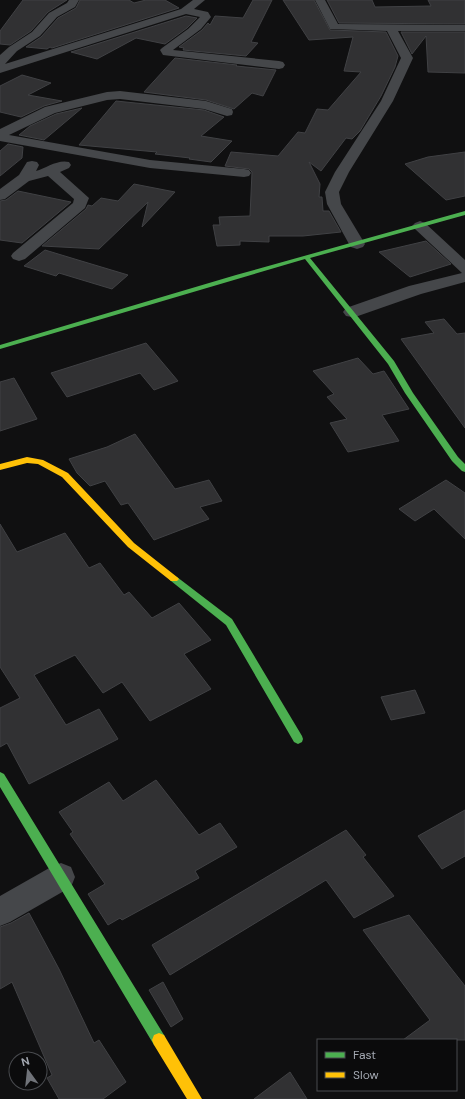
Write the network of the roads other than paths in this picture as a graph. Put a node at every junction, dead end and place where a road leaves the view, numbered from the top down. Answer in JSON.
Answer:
{"nodes":[{"id":1,"x":74,"y":0,"type":"edge"},
{"id":2,"x":200,"y":0,"type":"edge"},
{"id":3,"x":320,"y":0,"type":"edge"},
{"id":4,"x":185,"y":11,"type":"junction"},
{"id":5,"x":391,"y":28,"type":"junction"},
{"id":6,"x":465,"y":28,"type":"edge"},
{"id":7,"x":0,"y":62,"type":"edge"},
{"id":8,"x":279,"y":65,"type":"dead end"},
{"id":9,"x":0,"y":69,"type":"edge"},
{"id":10,"x":227,"y":112,"type":"dead end"},
{"id":11,"x":0,"y":136,"type":"edge"},
{"id":12,"x":42,"y":145,"type":"junction"},
{"id":13,"x":88,"y":153,"type":"junction"},
{"id":14,"x":51,"y":171,"type":"junction"},
{"id":15,"x":244,"y":173,"type":"dead end"},
{"id":16,"x":24,"y":178,"type":"junction"},
{"id":17,"x":73,"y":189,"type":"junction"},
{"id":18,"x":0,"y":196,"type":"edge"},
{"id":19,"x":465,"y":213,"type":"edge"},
{"id":20,"x":420,"y":226,"type":"junction"},
{"id":21,"x":357,"y":244,"type":"junction"},
{"id":22,"x":19,"y":256,"type":"dead end"},
{"id":23,"x":307,"y":258,"type":"junction"},
{"id":24,"x":465,"y":269,"type":"edge"},
{"id":25,"x":465,"y":277,"type":"edge"},
{"id":26,"x":352,"y":312,"type":"junction"},
{"id":27,"x":0,"y":347,"type":"edge"},
{"id":28,"x":0,"y":467,"type":"edge"},
{"id":29,"x":465,"y":469,"type":"edge"},
{"id":30,"x":298,"y":739,"type":"dead end"},
{"id":31,"x":0,"y":777,"type":"edge"},
{"id":32,"x":61,"y":877,"type":"junction"},
{"id":33,"x":0,"y":912,"type":"edge"},
{"id":34,"x":195,"y":1099,"type":"edge"}],
"edges":[{"from":1,"to":7,"type":"street"},
{"from":2,"to":4,"type":"street"},
{"from":3,"to":5,"type":"street"},
{"from":4,"to":8,"type":"street"},
{"from":4,"to":9,"type":"street"},
{"from":5,"to":6,"type":"street"},
{"from":5,"to":21,"type":"street"},
{"from":10,"to":11,"type":"street"},
{"from":11,"to":12,"type":"street"},
{"from":12,"to":13,"type":"street"},
{"from":12,"to":16,"type":"street"},
{"from":13,"to":14,"type":"street"},
{"from":13,"to":15,"type":"street"},
{"from":14,"to":16,"type":"street"},
{"from":14,"to":17,"type":"street"},
{"from":16,"to":17,"type":"street"},
{"from":16,"to":18,"type":"street"},
{"from":17,"to":22,"type":"street"},
{"from":19,"to":20,"type":"street"},
{"from":20,"to":21,"type":"street"},
{"from":20,"to":24,"type":"street"},
{"from":21,"to":23,"type":"street"},
{"from":23,"to":26,"type":"street"},
{"from":23,"to":27,"type":"street"},
{"from":25,"to":26,"type":"street"},
{"from":26,"to":29,"type":"street"},
{"from":28,"to":30,"type":"street"},
{"from":31,"to":32,"type":"street"},
{"from":32,"to":33,"type":"street"},
{"from":32,"to":34,"type":"street"}]}
